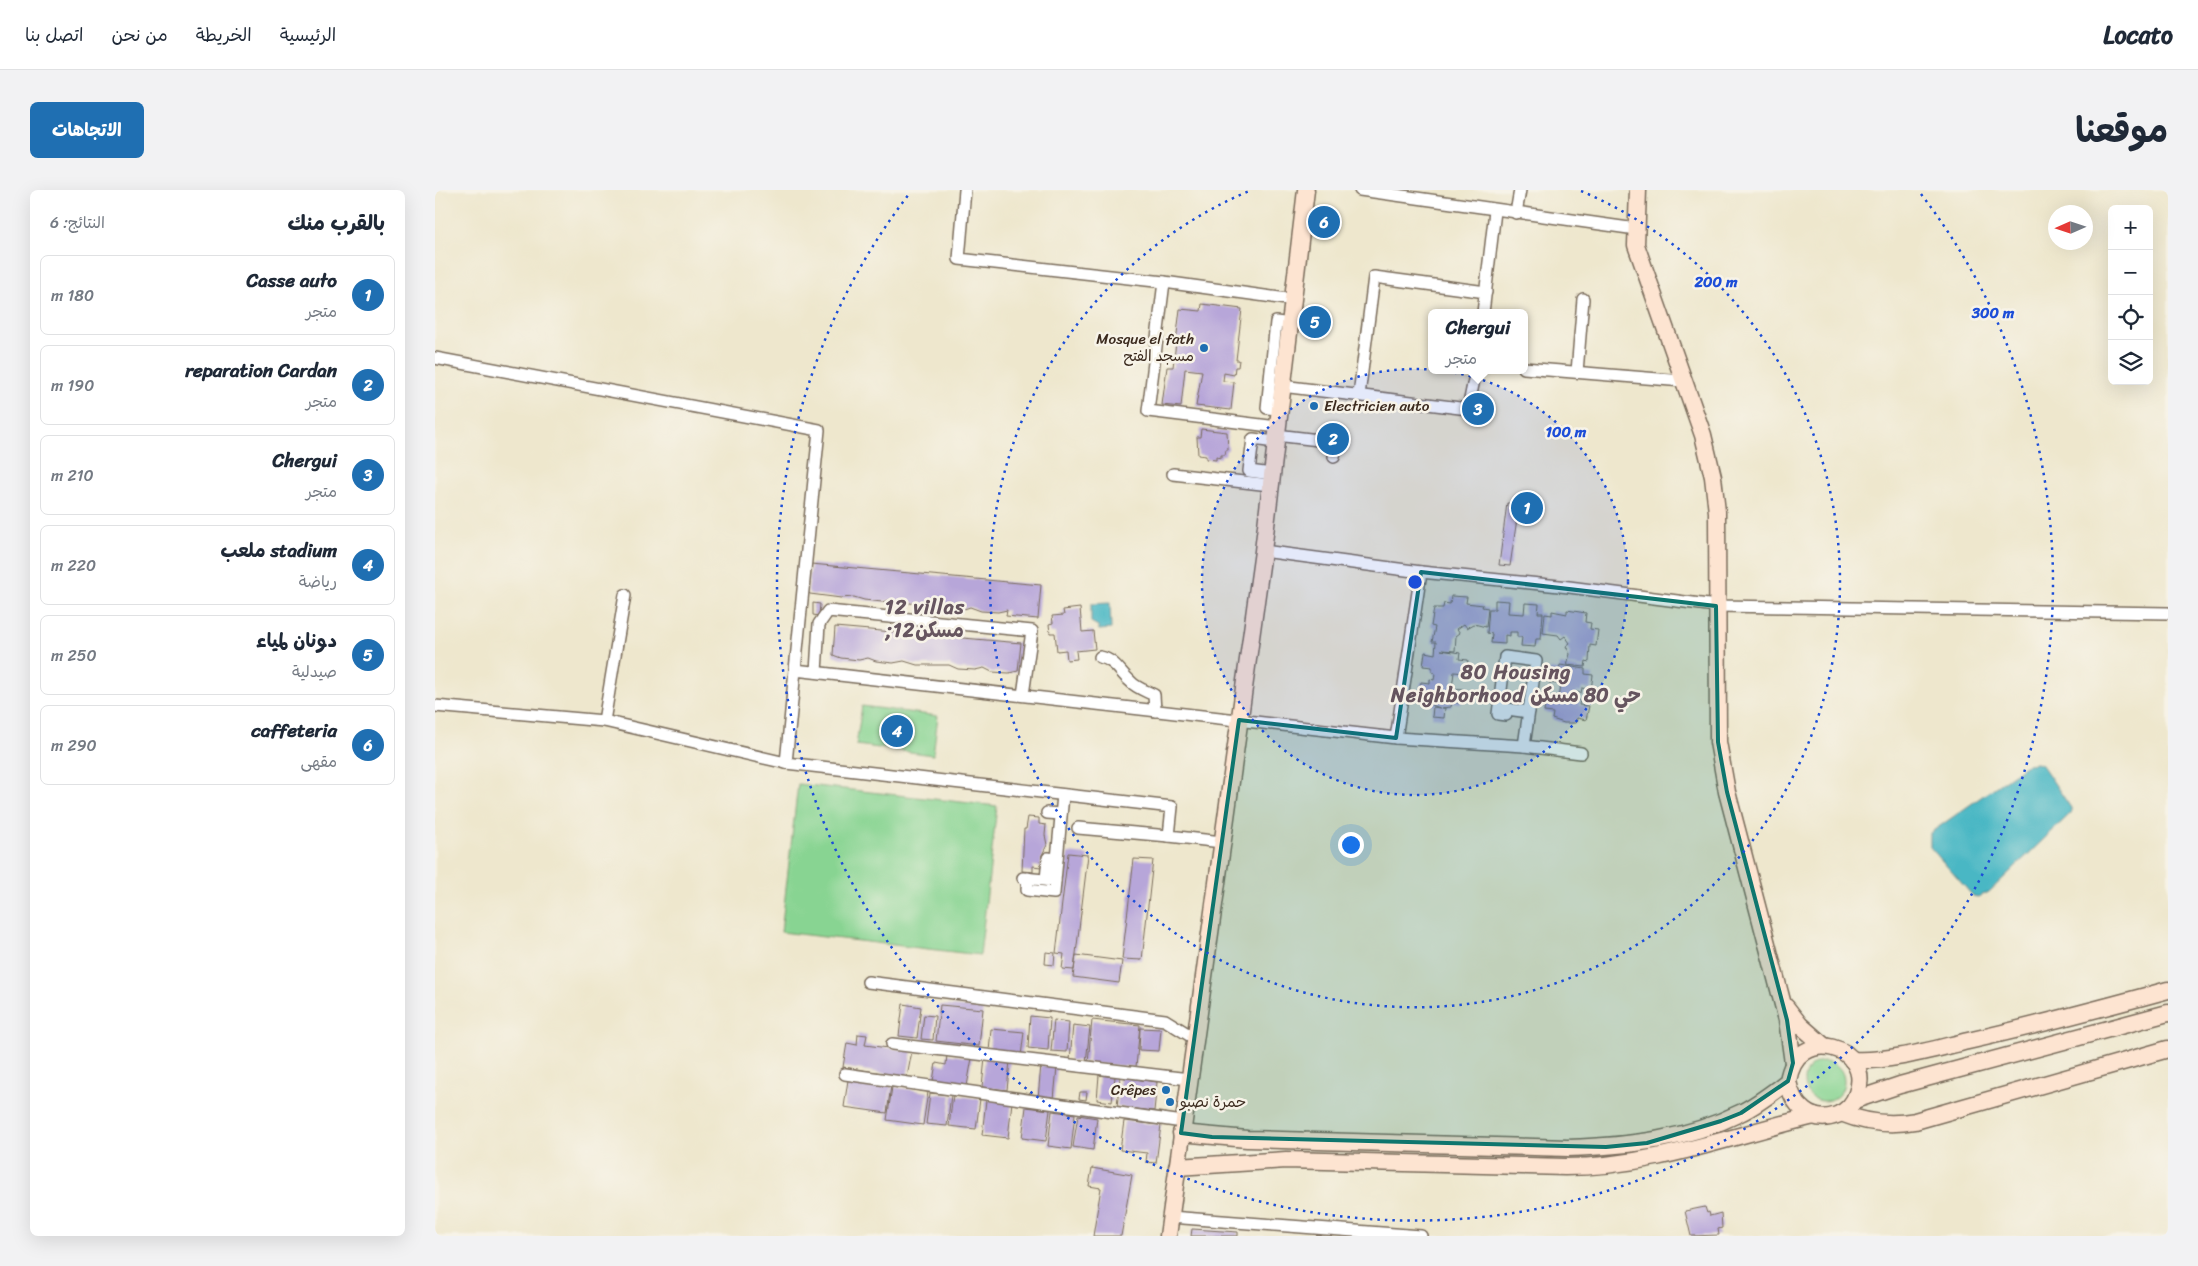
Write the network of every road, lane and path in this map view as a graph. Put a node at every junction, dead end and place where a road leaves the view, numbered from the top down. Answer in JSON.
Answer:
{"nodes":[{"id":1,"x":965,"y":190,"type":"edge"},
{"id":2,"x":1306,"y":190,"type":"edge"},
{"id":3,"x":1360,"y":190,"type":"edge"},
{"id":4,"x":1520,"y":190,"type":"edge"},
{"id":5,"x":1638,"y":190,"type":"edge"},
{"id":6,"x":1495,"y":211,"type":"junction"},
{"id":7,"x":1516,"y":214,"type":"junction"},
{"id":8,"x":1636,"y":230,"type":"junction"},
{"id":9,"x":1164,"y":282,"type":"junction"},
{"id":10,"x":1486,"y":292,"type":"junction"},
{"id":11,"x":1583,"y":299,"type":"dead end"},
{"id":12,"x":1294,"y":300,"type":"junction"},
{"id":13,"x":1484,"y":309,"type":"edge"},
{"id":14,"x":1291,"y":324,"type":"junction"},
{"id":15,"x":435,"y":358,"type":"edge"},
{"id":16,"x":1528,"y":368,"type":"edge"},
{"id":17,"x":1577,"y":372,"type":"junction"},
{"id":18,"x":1475,"y":374,"type":"edge"},
{"id":19,"x":1683,"y":381,"type":"junction"},
{"id":20,"x":1282,"y":386,"type":"junction"},
{"id":21,"x":1359,"y":395,"type":"junction"},
{"id":22,"x":1279,"y":409,"type":"junction"},
{"id":23,"x":1276,"y":435,"type":"junction"},
{"id":24,"x":1334,"y":457,"type":"dead end"},
{"id":25,"x":1173,"y":474,"type":"dead end"},
{"id":26,"x":1271,"y":480,"type":"junction"},
{"id":27,"x":1263,"y":551,"type":"junction"},
{"id":28,"x":1421,"y":572,"type":"junction"},
{"id":29,"x":625,"y":595,"type":"dead end"},
{"id":30,"x":1716,"y":606,"type":"junction"},
{"id":31,"x":2168,"y":614,"type":"edge"},
{"id":32,"x":1100,"y":656,"type":"dead end"},
{"id":33,"x":795,"y":670,"type":"junction"},
{"id":34,"x":816,"y":672,"type":"junction"},
{"id":35,"x":1023,"y":695,"type":"junction"},
{"id":36,"x":435,"y":706,"type":"edge"},
{"id":37,"x":1155,"y":712,"type":"junction"},
{"id":38,"x":1529,"y":712,"type":"junction"},
{"id":39,"x":604,"y":720,"type":"junction"},
{"id":40,"x":1239,"y":720,"type":"junction"},
{"id":41,"x":1396,"y":738,"type":"junction"},
{"id":42,"x":1525,"y":746,"type":"junction"},
{"id":43,"x":1581,"y":753,"type":"dead end"},
{"id":44,"x":786,"y":763,"type":"junction"},
{"id":45,"x":1063,"y":795,"type":"junction"},
{"id":46,"x":1047,"y":812,"type":"dead end"},
{"id":47,"x":1061,"y":814,"type":"junction"},
{"id":48,"x":1078,"y":828,"type":"dead end"},
{"id":49,"x":1169,"y":836,"type":"junction"},
{"id":50,"x":1222,"y":842,"type":"junction"},
{"id":51,"x":1026,"y":878,"type":"dead end"},
{"id":52,"x":868,"y":982,"type":"dead end"},
{"id":53,"x":2168,"y":990,"type":"edge"},
{"id":54,"x":1781,"y":998,"type":"junction"},
{"id":55,"x":2168,"y":1013,"type":"edge"},
{"id":56,"x":1194,"y":1038,"type":"junction"},
{"id":57,"x":892,"y":1044,"type":"dead end"},
{"id":58,"x":1824,"y":1046,"type":"junction"},
{"id":59,"x":2168,"y":1049,"type":"edge"},
{"id":60,"x":1852,"y":1060,"type":"junction"},
{"id":61,"x":1793,"y":1064,"type":"junction"},
{"id":62,"x":845,"y":1074,"type":"dead end"},
{"id":63,"x":1189,"y":1079,"type":"junction"},
{"id":64,"x":1788,"y":1081,"type":"junction"},
{"id":65,"x":1855,"y":1100,"type":"junction"},
{"id":66,"x":1841,"y":1113,"type":"junction"},
{"id":67,"x":1814,"y":1116,"type":"junction"},
{"id":68,"x":1182,"y":1128,"type":"junction"},
{"id":69,"x":1177,"y":1167,"type":"junction"},
{"id":70,"x":1170,"y":1217,"type":"junction"},
{"id":71,"x":1168,"y":1236,"type":"edge"},
{"id":72,"x":1421,"y":1236,"type":"edge"}],
"edges":[{"from":1,"to":9,"type":"street"},
{"from":2,"to":12,"type":"main road"},
{"from":3,"to":6,"type":"street"},
{"from":4,"to":7,"type":"street"},
{"from":5,"to":8,"type":"main road"},
{"from":6,"to":7,"type":"street"},
{"from":6,"to":10,"type":"street"},
{"from":7,"to":8,"type":"street"},
{"from":8,"to":19,"type":"main road"},
{"from":9,"to":12,"type":"street"},
{"from":9,"to":23,"type":"street"},
{"from":10,"to":13,"type":"street"},
{"from":10,"to":21,"type":"street"},
{"from":11,"to":17,"type":"street"},
{"from":12,"to":14,"type":"main road"},
{"from":14,"to":20,"type":"main road"},
{"from":14,"to":22,"type":"street"},
{"from":15,"to":33,"type":"street"},
{"from":16,"to":17,"type":"street"},
{"from":17,"to":19,"type":"street"},
{"from":18,"to":21,"type":"street"},
{"from":19,"to":30,"type":"main road"},
{"from":20,"to":21,"type":"street"},
{"from":20,"to":22,"type":"main road"},
{"from":22,"to":23,"type":"main road"},
{"from":23,"to":24,"type":"street"},
{"from":23,"to":26,"type":"main road"},
{"from":23,"to":26,"type":"street"},
{"from":25,"to":26,"type":"street"},
{"from":26,"to":27,"type":"main road"},
{"from":27,"to":28,"type":"street"},
{"from":27,"to":40,"type":"main road"},
{"from":28,"to":30,"type":"street"},
{"from":28,"to":41,"type":"street"},
{"from":29,"to":39,"type":"street"},
{"from":30,"to":31,"type":"street"},
{"from":30,"to":54,"type":"main road"},
{"from":32,"to":37,"type":"street"},
{"from":33,"to":34,"type":"street"},
{"from":33,"to":44,"type":"street"},
{"from":34,"to":35,"type":"street"},
{"from":34,"to":35,"type":"street"},
{"from":35,"to":37,"type":"street"},
{"from":36,"to":39,"type":"street"},
{"from":37,"to":40,"type":"street"},
{"from":38,"to":38,"type":"street"},
{"from":38,"to":42,"type":"street"},
{"from":39,"to":44,"type":"street"},
{"from":40,"to":41,"type":"street"},
{"from":40,"to":50,"type":"main road"},
{"from":41,"to":42,"type":"street"},
{"from":42,"to":43,"type":"street"},
{"from":44,"to":45,"type":"street"},
{"from":45,"to":47,"type":"street"},
{"from":45,"to":49,"type":"street"},
{"from":46,"to":47,"type":"street"},
{"from":47,"to":51,"type":"street"},
{"from":48,"to":49,"type":"street"},
{"from":49,"to":50,"type":"street"},
{"from":50,"to":56,"type":"main road"},
{"from":52,"to":56,"type":"street"},
{"from":53,"to":60,"type":"main road"},
{"from":54,"to":58,"type":"main road"},
{"from":54,"to":61,"type":"main road"},
{"from":55,"to":65,"type":"main road"},
{"from":56,"to":63,"type":"main road"},
{"from":57,"to":63,"type":"street"},
{"from":58,"to":60,"type":"main road"},
{"from":58,"to":61,"type":"main road"},
{"from":59,"to":66,"type":"main road"},
{"from":60,"to":65,"type":"main road"},
{"from":61,"to":64,"type":"main road"},
{"from":62,"to":68,"type":"street"},
{"from":63,"to":68,"type":"main road"},
{"from":64,"to":67,"type":"main road"},
{"from":64,"to":68,"type":"main road"},
{"from":65,"to":66,"type":"main road"},
{"from":66,"to":67,"type":"main road"},
{"from":67,"to":69,"type":"main road"},
{"from":68,"to":69,"type":"main road"},
{"from":69,"to":70,"type":"main road"},
{"from":70,"to":71,"type":"main road"},
{"from":70,"to":72,"type":"street"}]}
